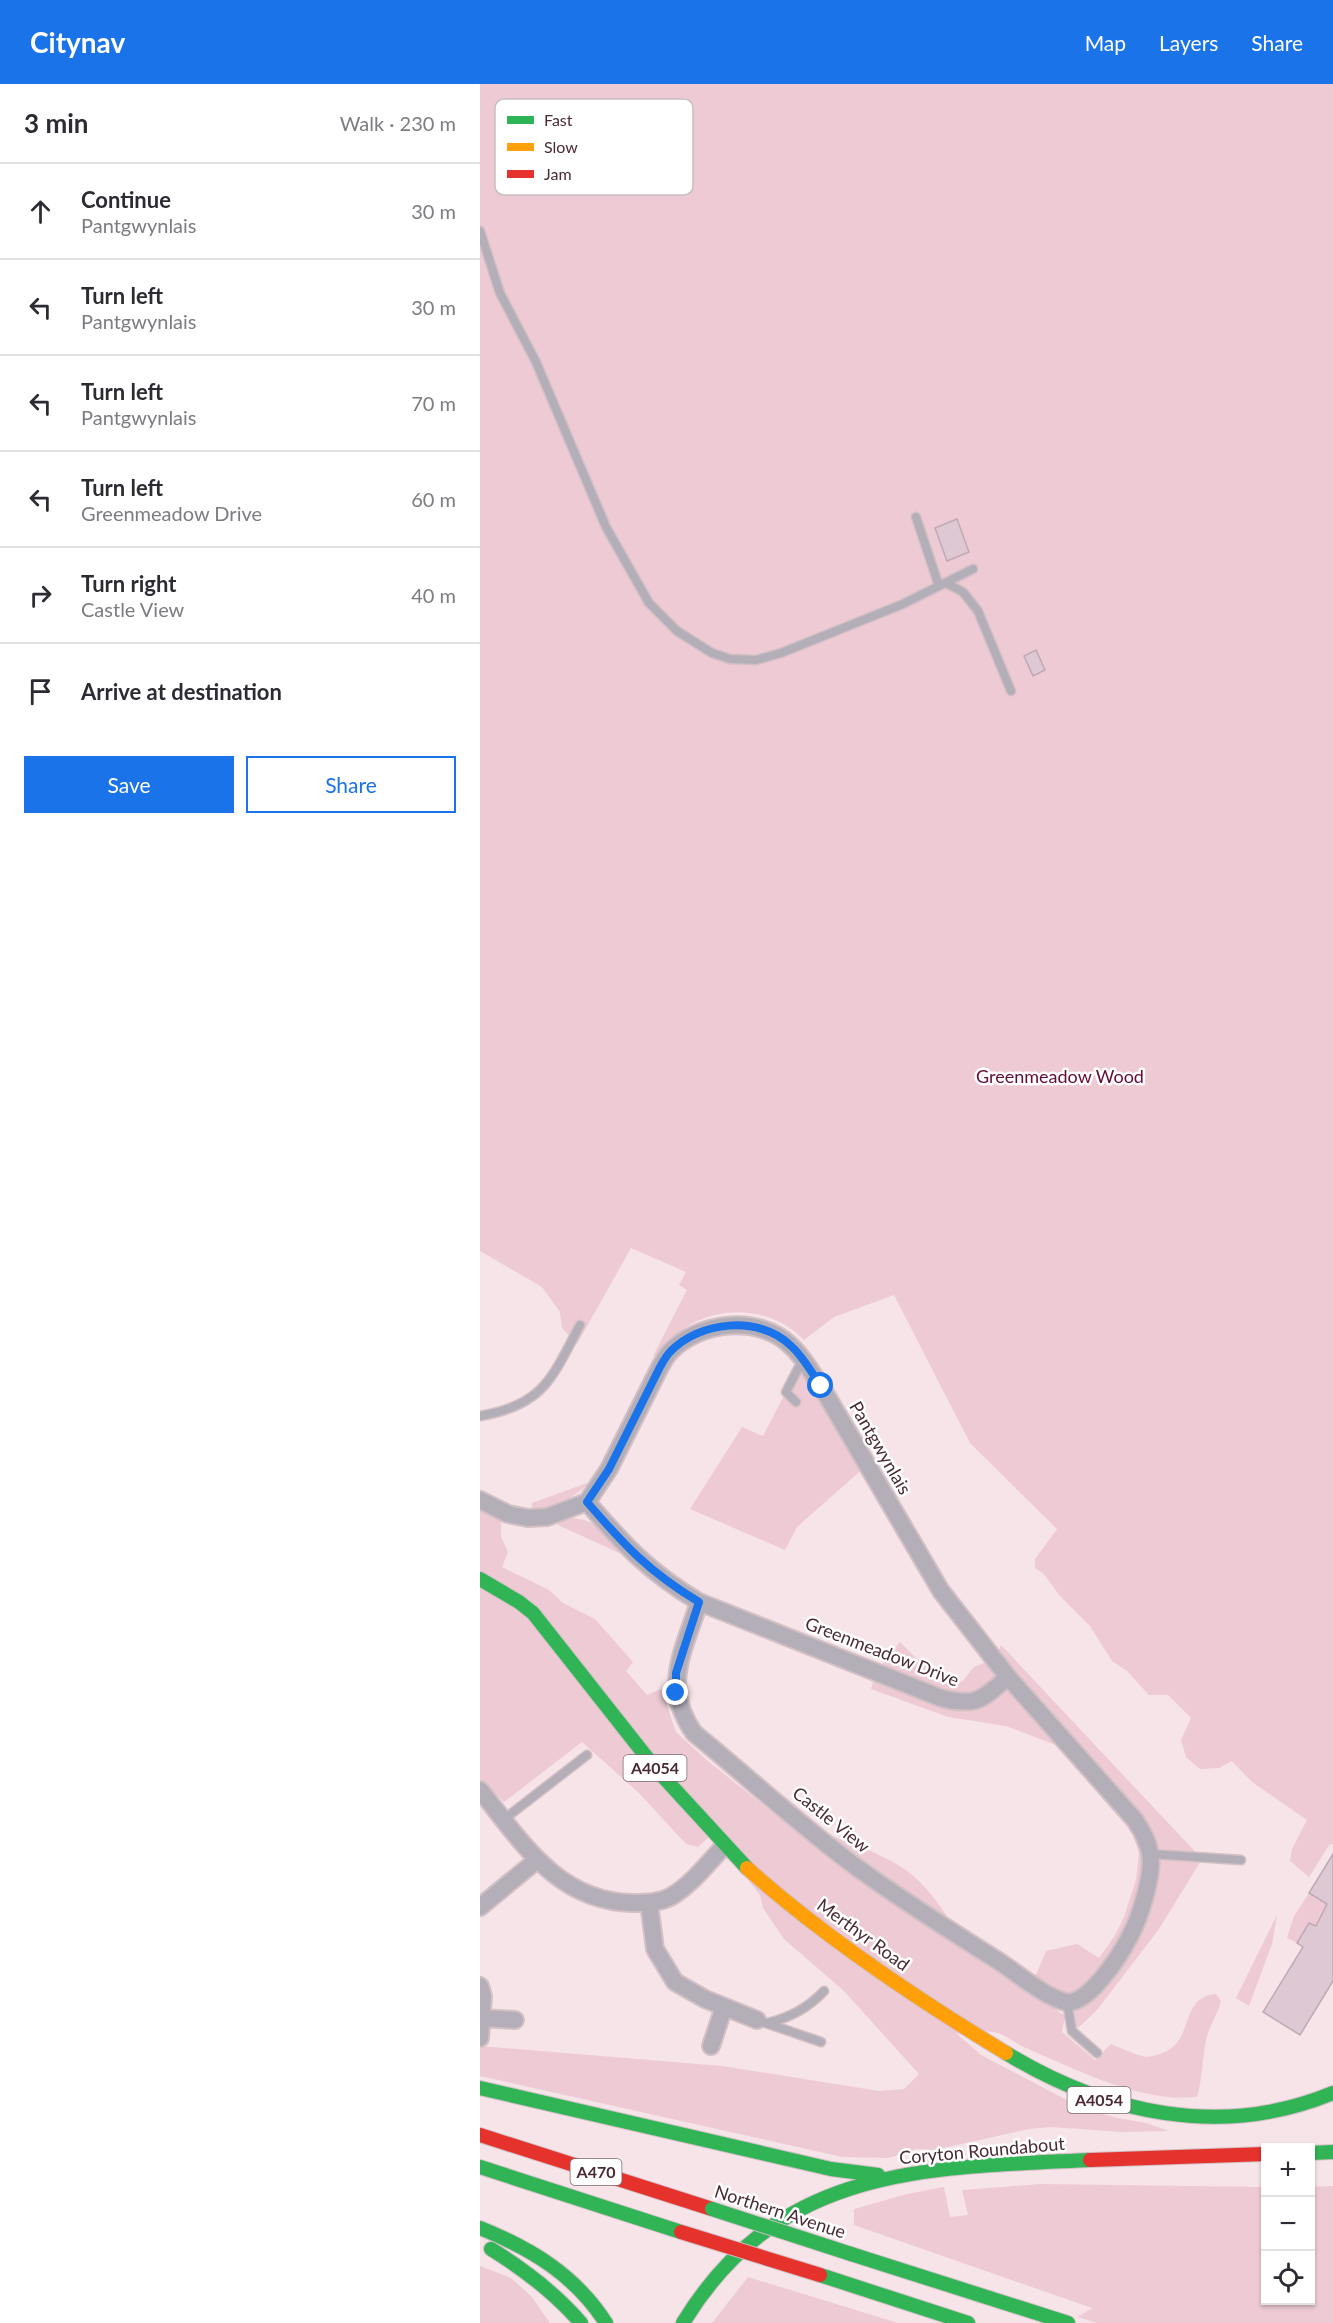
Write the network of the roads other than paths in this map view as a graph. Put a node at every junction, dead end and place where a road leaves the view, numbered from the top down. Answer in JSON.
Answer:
{"nodes":[{"id":1,"x":480,"y":231,"type":"edge"},
{"id":2,"x":916,"y":517,"type":"dead end"},
{"id":3,"x":973,"y":569,"type":"dead end"},
{"id":4,"x":942,"y":584,"type":"junction"},
{"id":5,"x":1011,"y":691,"type":"dead end"},
{"id":6,"x":580,"y":1326,"type":"dead end"},
{"id":7,"x":803,"y":1359,"type":"junction"},
{"id":8,"x":796,"y":1402,"type":"dead end"},
{"id":9,"x":480,"y":1416,"type":"edge"},
{"id":10,"x":480,"y":1500,"type":"edge"},
{"id":11,"x":587,"y":1502,"type":"junction"},
{"id":12,"x":480,"y":1580,"type":"edge"},
{"id":13,"x":699,"y":1602,"type":"junction"},
{"id":14,"x":1008,"y":1677,"type":"junction"},
{"id":15,"x":587,"y":1755,"type":"dead end"},
{"id":16,"x":480,"y":1790,"type":"edge"},
{"id":17,"x":502,"y":1820,"type":"junction"},
{"id":18,"x":724,"y":1846,"type":"junction"},
{"id":19,"x":1151,"y":1854,"type":"junction"},
{"id":20,"x":537,"y":1860,"type":"junction"},
{"id":21,"x":1241,"y":1860,"type":"dead end"},
{"id":22,"x":649,"y":1903,"type":"junction"},
{"id":23,"x":480,"y":1907,"type":"edge"},
{"id":24,"x":480,"y":1986,"type":"edge"},
{"id":25,"x":824,"y":1991,"type":"dead end"},
{"id":26,"x":1067,"y":2002,"type":"junction"},
{"id":27,"x":724,"y":2007,"type":"junction"},
{"id":28,"x":482,"y":2018,"type":"junction"},
{"id":29,"x":515,"y":2020,"type":"dead end"},
{"id":30,"x":762,"y":2022,"type":"junction"},
{"id":31,"x":480,"y":2038,"type":"edge"},
{"id":32,"x":822,"y":2042,"type":"dead end"},
{"id":33,"x":711,"y":2046,"type":"dead end"},
{"id":34,"x":1097,"y":2053,"type":"dead end"},
{"id":35,"x":480,"y":2088,"type":"edge"},
{"id":36,"x":1333,"y":2093,"type":"edge"},
{"id":37,"x":480,"y":2135,"type":"edge"},
{"id":38,"x":1315,"y":2152,"type":"edge"},
{"id":39,"x":1333,"y":2152,"type":"edge"},
{"id":40,"x":1261,"y":2154,"type":"edge"},
{"id":41,"x":480,"y":2168,"type":"edge"},
{"id":42,"x":891,"y":2176,"type":"junction"},
{"id":43,"x":480,"y":2228,"type":"edge"},
{"id":44,"x":480,"y":2242,"type":"edge"},
{"id":45,"x":581,"y":2323,"type":"edge"},
{"id":46,"x":606,"y":2323,"type":"edge"},
{"id":47,"x":683,"y":2323,"type":"edge"},
{"id":48,"x":968,"y":2323,"type":"edge"},
{"id":49,"x":1068,"y":2323,"type":"edge"}],
"edges":[{"from":1,"to":4,"type":"lane"},
{"from":2,"to":4,"type":"lane"},
{"from":3,"to":4,"type":"lane"},
{"from":4,"to":5,"type":"lane"},
{"from":6,"to":9,"type":"lane"},
{"from":7,"to":8,"type":"lane"},
{"from":7,"to":11,"type":"street","name":"Pantgwynlais"},
{"from":7,"to":14,"type":"street","name":"Pantgwynlais"},
{"from":10,"to":11,"type":"street"},
{"from":11,"to":13,"type":"street","name":"Greenmeadow Drive"},
{"from":12,"to":18,"type":"main road","name":"Merthyr Road","number":"A4054"},
{"from":13,"to":14,"type":"street","name":"Greenmeadow Drive"},
{"from":13,"to":26,"type":"street","name":"Castle View"},
{"from":14,"to":19,"type":"street"},
{"from":15,"to":17,"type":"lane"},
{"from":16,"to":17,"type":"street"},
{"from":17,"to":20,"type":"street"},
{"from":18,"to":22,"type":"street"},
{"from":18,"to":36,"type":"main road","name":"Merthyr Road","number":"A4054"},
{"from":19,"to":21,"type":"lane"},
{"from":19,"to":26,"type":"street"},
{"from":20,"to":22,"type":"street"},
{"from":20,"to":23,"type":"street"},
{"from":22,"to":27,"type":"street"},
{"from":24,"to":28,"type":"street"},
{"from":25,"to":30,"type":"lane"},
{"from":26,"to":34,"type":"lane"},
{"from":27,"to":30,"type":"street"},
{"from":27,"to":33,"type":"street"},
{"from":28,"to":29,"type":"street"},
{"from":28,"to":31,"type":"street"},
{"from":30,"to":32,"type":"lane"},
{"from":35,"to":42,"type":"main road"},
{"from":37,"to":49,"type":"main road","name":"Northern Avenue","number":"A470","bridge":true},
{"from":38,"to":39,"type":"main road"},
{"from":40,"to":42,"type":"main road","name":"Coryton Roundabout"},
{"from":41,"to":48,"type":"main road","number":"A470","bridge":true},
{"from":42,"to":47,"type":"main road","name":"Coryton Roundabout"},
{"from":43,"to":46,"type":"main road"},
{"from":44,"to":45,"type":"main road"}]}
